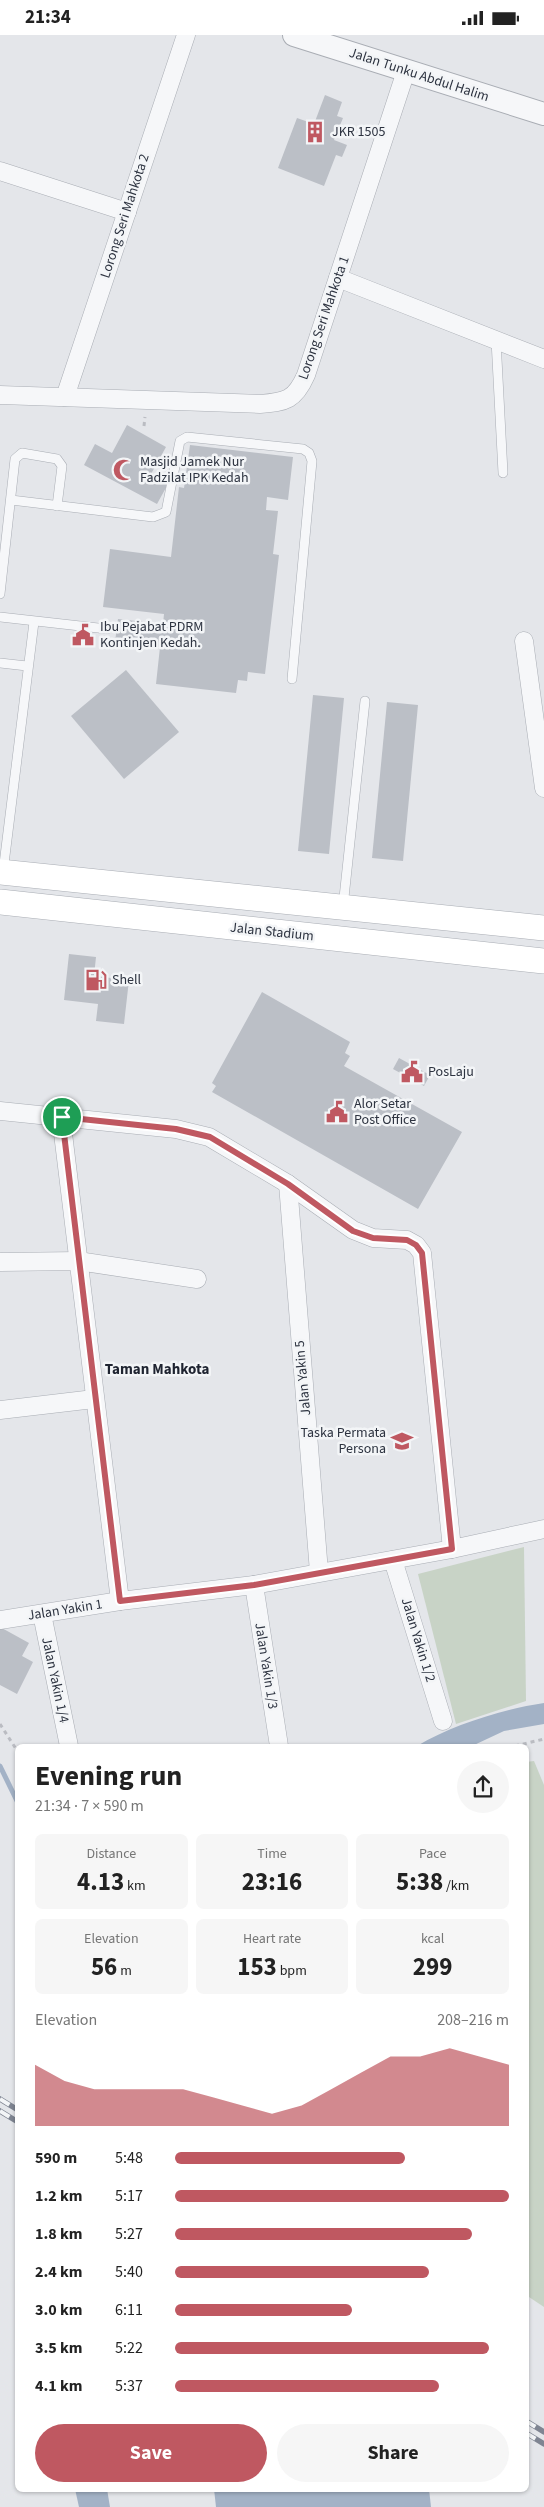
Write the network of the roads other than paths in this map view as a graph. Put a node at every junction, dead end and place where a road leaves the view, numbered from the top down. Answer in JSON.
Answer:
{"nodes":[{"id":1,"x":186,"y":35,"type":"edge"},
{"id":2,"x":294,"y":35,"type":"edge"},
{"id":3,"x":325,"y":40,"type":"edge"},
{"id":4,"x":406,"y":71,"type":"junction"},
{"id":5,"x":544,"y":115,"type":"edge"},
{"id":6,"x":0,"y":171,"type":"edge"},
{"id":7,"x":127,"y":212,"type":"junction"},
{"id":8,"x":338,"y":278,"type":"junction"},
{"id":9,"x":496,"y":340,"type":"junction"},
{"id":10,"x":544,"y":359,"type":"edge"},
{"id":11,"x":0,"y":395,"type":"edge"},
{"id":12,"x":65,"y":397,"type":"junction"},
{"id":13,"x":503,"y":473,"type":"dead end"},
{"id":14,"x":11,"y":500,"type":"junction"},
{"id":15,"x":57,"y":506,"type":"junction"},
{"id":16,"x":0,"y":593,"type":"edge"},
{"id":17,"x":0,"y":617,"type":"edge"},
{"id":18,"x":34,"y":622,"type":"junction"},
{"id":19,"x":107,"y":629,"type":"dead end"},
{"id":20,"x":524,"y":641,"type":"dead end"},
{"id":21,"x":0,"y":663,"type":"edge"},
{"id":22,"x":28,"y":666,"type":"junction"},
{"id":23,"x":292,"y":679,"type":"dead end"},
{"id":24,"x":365,"y":701,"type":"dead end"},
{"id":25,"x":544,"y":788,"type":"edge"},
{"id":26,"x":2,"y":872,"type":"edge"},
{"id":27,"x":0,"y":903,"type":"edge"},
{"id":28,"x":343,"y":909,"type":"junction"},
{"id":29,"x":544,"y":929,"type":"edge"},
{"id":30,"x":544,"y":961,"type":"edge"},
{"id":31,"x":0,"y":1111,"type":"edge"},
{"id":32,"x":62,"y":1117,"type":"junction"},
{"id":33,"x":288,"y":1184,"type":"junction"},
{"id":34,"x":78,"y":1261,"type":"junction"},
{"id":35,"x":0,"y":1262,"type":"edge"},
{"id":36,"x":198,"y":1279,"type":"dead end"},
{"id":37,"x":94,"y":1399,"type":"junction"},
{"id":38,"x":0,"y":1410,"type":"edge"},
{"id":39,"x":544,"y":1529,"type":"edge"},
{"id":40,"x":452,"y":1549,"type":"junction"},
{"id":41,"x":393,"y":1560,"type":"junction"},
{"id":42,"x":319,"y":1572,"type":"junction"},
{"id":43,"x":254,"y":1585,"type":"junction"},
{"id":44,"x":120,"y":1601,"type":"junction"},
{"id":45,"x":42,"y":1614,"type":"junction"},
{"id":46,"x":0,"y":1620,"type":"edge"},
{"id":47,"x":444,"y":1721,"type":"dead end"},
{"id":48,"x":69,"y":1744,"type":"edge"},
{"id":49,"x":279,"y":1744,"type":"edge"}],
"edges":[{"from":1,"to":7,"type":"street","name":"Lorong Seri Mahkota 2"},
{"from":2,"to":3,"type":"street","name":"Jalan Tunku Abdul Halim"},
{"from":3,"to":4,"type":"street","name":"Jalan Tunku Abdul Halim"},
{"from":4,"to":5,"type":"street","name":"Jalan Tunku Abdul Halim"},
{"from":4,"to":8,"type":"street","name":"Lorong Seri Mahkota 1"},
{"from":6,"to":7,"type":"street"},
{"from":7,"to":12,"type":"street","name":"Lorong Seri Mahkota 2"},
{"from":8,"to":9,"type":"street"},
{"from":8,"to":12,"type":"street","name":"Lorong Seri Mahkota 1"},
{"from":9,"to":10,"type":"street"},
{"from":9,"to":13,"type":"lane"},
{"from":11,"to":12,"type":"street","name":"Lorong Seri Mahkota 1"},
{"from":14,"to":15,"type":"lane"},
{"from":14,"to":15,"type":"lane"},
{"from":14,"to":16,"type":"lane"},
{"from":15,"to":23,"type":"lane"},
{"from":17,"to":18,"type":"lane"},
{"from":18,"to":19,"type":"lane"},
{"from":18,"to":22,"type":"lane"},
{"from":20,"to":25,"type":"street"},
{"from":21,"to":22,"type":"lane"},
{"from":22,"to":26,"type":"lane"},
{"from":24,"to":28,"type":"lane"},
{"from":26,"to":28,"type":"main road"},
{"from":27,"to":30,"type":"main road","name":"Jalan Stadium"},
{"from":28,"to":29,"type":"main road"},
{"from":31,"to":32,"type":"street"},
{"from":32,"to":33,"type":"street"},
{"from":32,"to":34,"type":"street"},
{"from":33,"to":40,"type":"street"},
{"from":33,"to":42,"type":"street","name":"Jalan Yakin 5"},
{"from":34,"to":35,"type":"street"},
{"from":34,"to":36,"type":"street"},
{"from":34,"to":37,"type":"street"},
{"from":37,"to":38,"type":"street"},
{"from":37,"to":44,"type":"street"},
{"from":39,"to":40,"type":"street","name":"Jalan Yakin 1"},
{"from":40,"to":41,"type":"street","name":"Jalan Yakin 1"},
{"from":41,"to":42,"type":"street","name":"Jalan Yakin 1"},
{"from":41,"to":47,"type":"street","name":"Jalan Yakin 1/2"},
{"from":42,"to":43,"type":"street","name":"Jalan Yakin 1"},
{"from":43,"to":44,"type":"street","name":"Jalan Yakin 1"},
{"from":43,"to":49,"type":"street","name":"Jalan Yakin 1/3"},
{"from":44,"to":45,"type":"street","name":"Jalan Yakin 1"},
{"from":45,"to":46,"type":"street","name":"Jalan Yakin 1"},
{"from":45,"to":48,"type":"street","name":"Jalan Yakin 1/4"}]}
